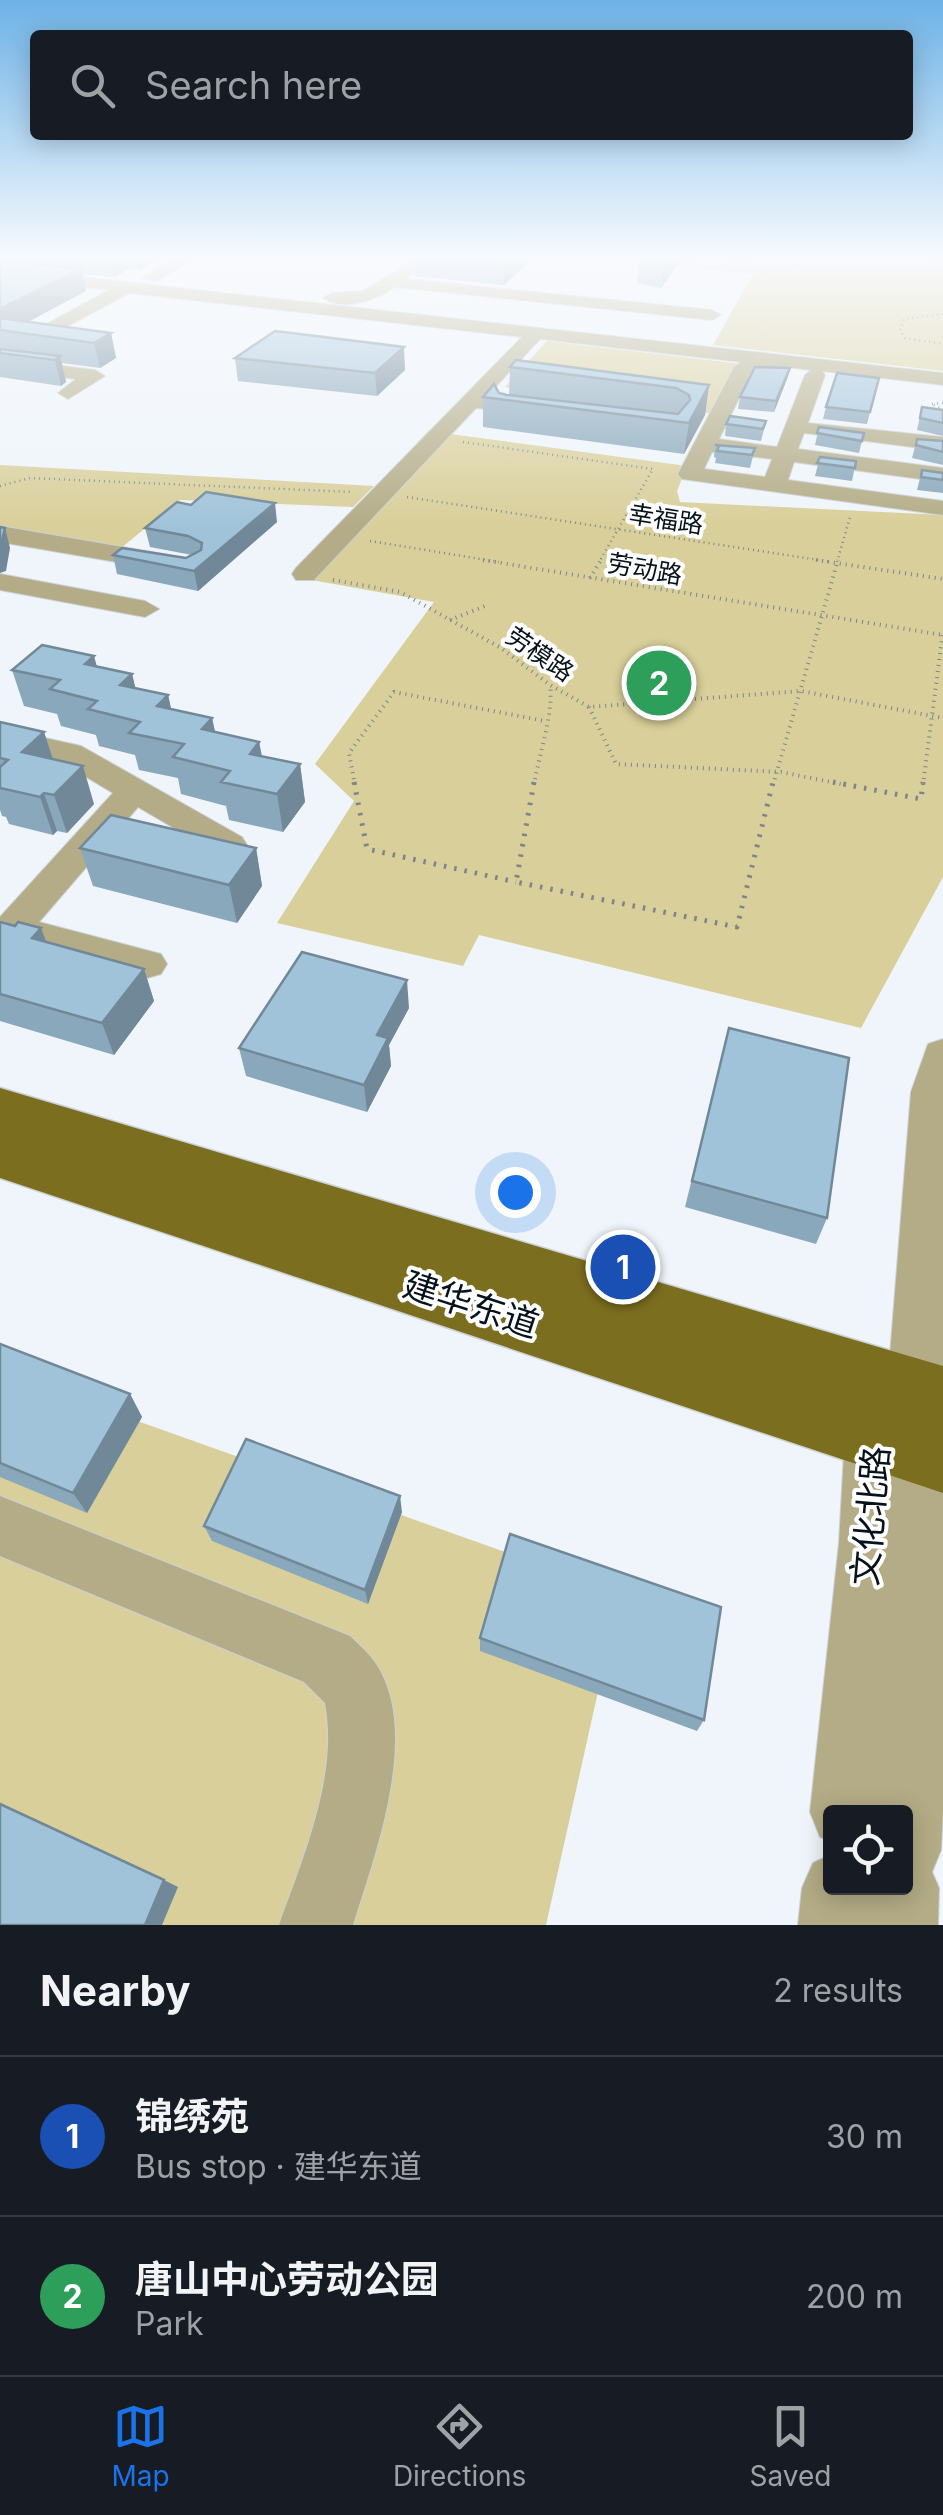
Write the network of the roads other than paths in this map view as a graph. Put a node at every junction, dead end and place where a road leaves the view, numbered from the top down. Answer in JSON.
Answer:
{"nodes":[{"id":1,"x":524,"y":346,"type":"edge"},
{"id":2,"x":652,"y":346,"type":"edge"},
{"id":3,"x":0,"y":364,"type":"edge"},
{"id":4,"x":25,"y":367,"type":"junction"},
{"id":5,"x":816,"y":375,"type":"junction"},
{"id":6,"x":943,"y":378,"type":"edge"},
{"id":7,"x":0,"y":382,"type":"edge"},
{"id":8,"x":943,"y":389,"type":"edge"},
{"id":9,"x":68,"y":393,"type":"dead end"},
{"id":10,"x":904,"y":398,"type":"junction"},
{"id":11,"x":472,"y":400,"type":"junction"},
{"id":12,"x":557,"y":417,"type":"edge"},
{"id":13,"x":785,"y":424,"type":"junction"},
{"id":14,"x":894,"y":438,"type":"junction"},
{"id":15,"x":705,"y":444,"type":"junction"},
{"id":16,"x":943,"y":444,"type":"edge"},
{"id":17,"x":785,"y":455,"type":"junction"},
{"id":18,"x":888,"y":468,"type":"junction"},
{"id":19,"x":943,"y":475,"type":"edge"},
{"id":20,"x":774,"y":485,"type":"junction"},
{"id":21,"x":880,"y":500,"type":"junction"},
{"id":22,"x":943,"y":508,"type":"edge"},
{"id":23,"x":0,"y":534,"type":"edge"},
{"id":24,"x":93,"y":550,"type":"junction"},
{"id":25,"x":190,"y":566,"type":"edge"},
{"id":26,"x":306,"y":574,"type":"road end"},
{"id":27,"x":0,"y":582,"type":"edge"},
{"id":28,"x":42,"y":590,"type":"junction"},
{"id":29,"x":145,"y":609,"type":"dead end"},
{"id":30,"x":0,"y":738,"type":"edge"},
{"id":31,"x":133,"y":791,"type":"junction"},
{"id":32,"x":132,"y":833,"type":"junction"},
{"id":33,"x":6,"y":930,"type":"edge"},
{"id":34,"x":147,"y":964,"type":"dead end"},
{"id":35,"x":943,"y":1056,"type":"edge"},
{"id":36,"x":0,"y":1112,"type":"edge"},
{"id":37,"x":0,"y":1152,"type":"edge"},
{"id":38,"x":921,"y":1428,"type":"edge"},
{"id":39,"x":0,"y":1526,"type":"edge"},
{"id":40,"x":846,"y":1805,"type":"edge"},
{"id":41,"x":908,"y":1805,"type":"edge"},
{"id":42,"x":837,"y":1895,"type":"edge"},
{"id":43,"x":904,"y":1895,"type":"edge"},
{"id":44,"x":316,"y":1925,"type":"edge"},
{"id":45,"x":835,"y":1925,"type":"edge"},
{"id":46,"x":902,"y":1925,"type":"edge"}],
"edges":[{"from":1,"to":11,"type":"street"},
{"from":2,"to":6,"type":"street"},
{"from":3,"to":4,"type":"street"},
{"from":4,"to":7,"type":"street"},
{"from":4,"to":9,"type":"street"},
{"from":5,"to":10,"type":"street"},
{"from":5,"to":13,"type":"street"},
{"from":5,"to":15,"type":"street"},
{"from":8,"to":10,"type":"street"},
{"from":10,"to":14,"type":"street"},
{"from":11,"to":12,"type":"street"},
{"from":11,"to":26,"type":"street"},
{"from":13,"to":14,"type":"street"},
{"from":13,"to":17,"type":"street"},
{"from":14,"to":16,"type":"street"},
{"from":14,"to":18,"type":"street"},
{"from":15,"to":17,"type":"street"},
{"from":15,"to":20,"type":"street"},
{"from":17,"to":18,"type":"street"},
{"from":17,"to":20,"type":"street"},
{"from":18,"to":19,"type":"street"},
{"from":18,"to":21,"type":"street"},
{"from":20,"to":21,"type":"street"},
{"from":21,"to":22,"type":"street"},
{"from":23,"to":24,"type":"street"},
{"from":24,"to":25,"type":"street"},
{"from":24,"to":28,"type":"street"},
{"from":27,"to":28,"type":"street"},
{"from":28,"to":29,"type":"street"},
{"from":30,"to":31,"type":"street"},
{"from":31,"to":32,"type":"street"},
{"from":31,"to":32,"type":"street"},
{"from":32,"to":33,"type":"street"},
{"from":33,"to":34,"type":"street"},
{"from":35,"to":38,"type":"street","name":"文化北路"},
{"from":36,"to":38,"type":"main road","name":"建华东道"},
{"from":37,"to":38,"type":"main road","name":"建华东道"},
{"from":38,"to":40,"type":"street","name":"文化北路"},
{"from":38,"to":41,"type":"street","name":"文化北路"},
{"from":39,"to":44,"type":"street"},
{"from":42,"to":45,"type":"street"},
{"from":43,"to":46,"type":"street"}]}
